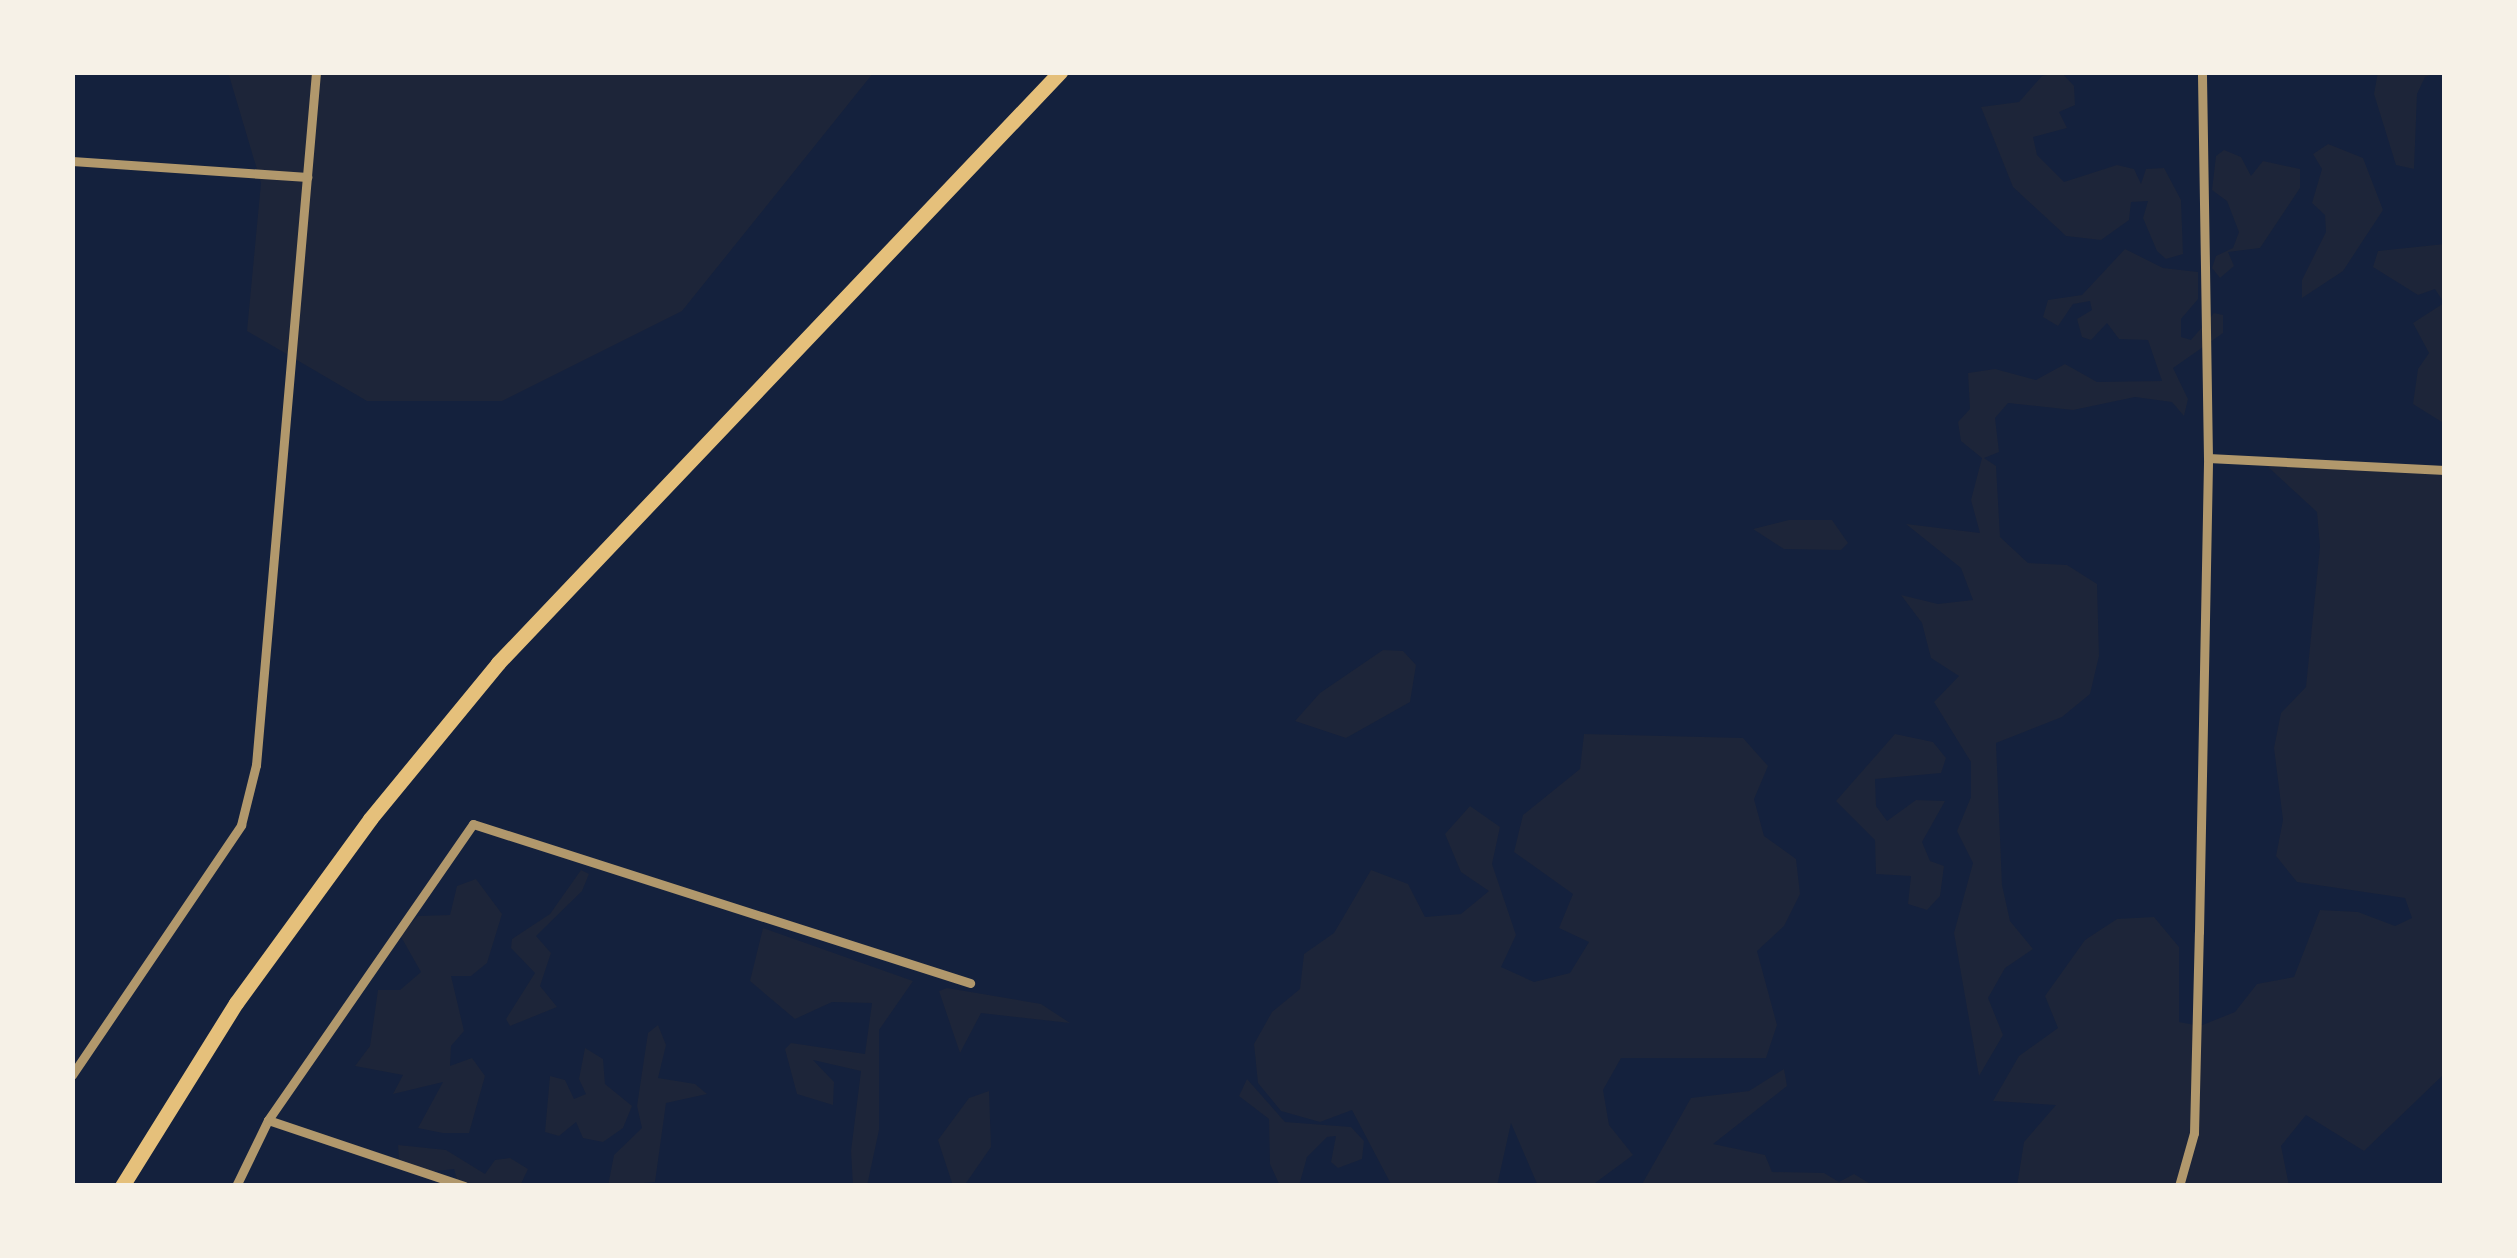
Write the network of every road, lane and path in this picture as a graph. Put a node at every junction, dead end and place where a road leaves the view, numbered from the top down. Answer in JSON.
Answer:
{"nodes":[{"id":1,"x":316,"y":72,"type":"edge"},
{"id":2,"x":1060,"y":72,"type":"edge"},
{"id":3,"x":2202,"y":72,"type":"edge"},
{"id":4,"x":72,"y":161,"type":"edge"},
{"id":5,"x":307,"y":178,"type":"junction"},
{"id":6,"x":2208,"y":458,"type":"junction"},
{"id":7,"x":2445,"y":470,"type":"edge"},
{"id":8,"x":970,"y":983,"type":"dead end"},
{"id":9,"x":74,"y":1075,"type":"edge"},
{"id":10,"x":268,"y":1120,"type":"junction"},
{"id":11,"x":122,"y":1186,"type":"edge"},
{"id":12,"x":236,"y":1186,"type":"edge"},
{"id":13,"x":464,"y":1186,"type":"edge"},
{"id":14,"x":2179,"y":1186,"type":"edge"}],
"edges":[{"from":1,"to":5,"type":"street"},
{"from":2,"to":11,"type":"highway"},
{"from":3,"to":6,"type":"street"},
{"from":4,"to":5,"type":"street"},
{"from":5,"to":9,"type":"street"},
{"from":6,"to":7,"type":"street"},
{"from":6,"to":14,"type":"street"},
{"from":8,"to":10,"type":"street"},
{"from":10,"to":12,"type":"street"},
{"from":10,"to":13,"type":"street"}]}
